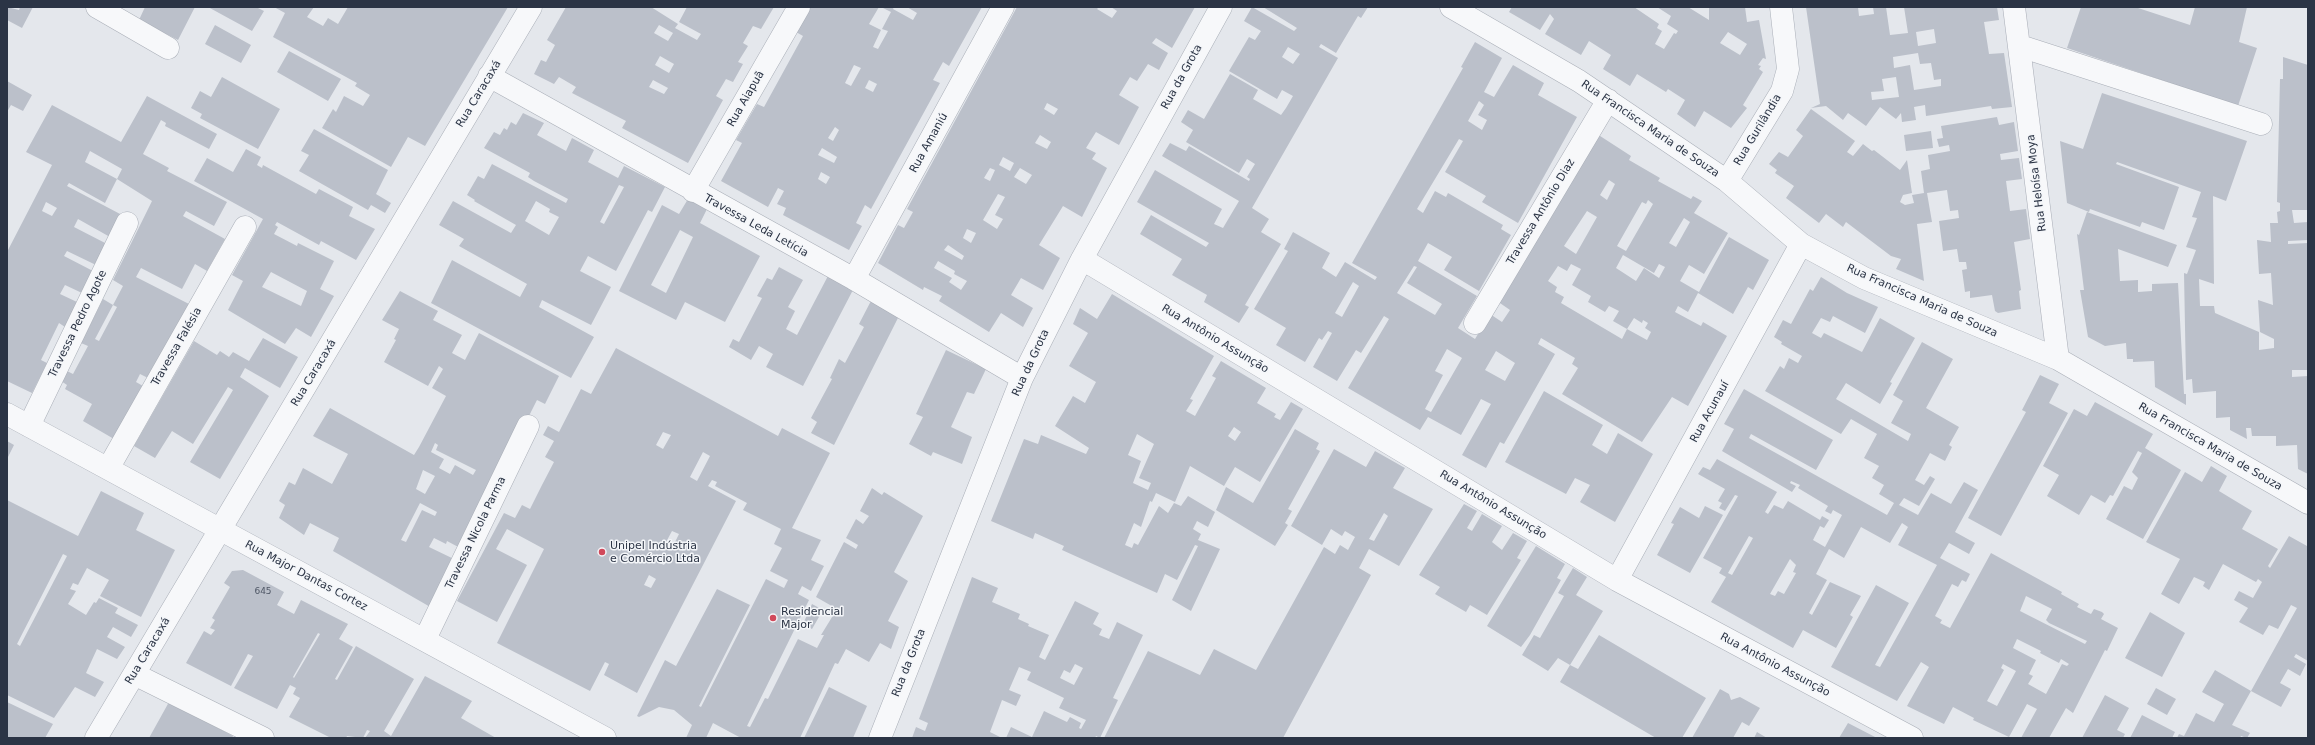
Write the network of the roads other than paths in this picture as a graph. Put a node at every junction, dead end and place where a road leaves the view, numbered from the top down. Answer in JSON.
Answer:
{"nodes":[{"id":1,"x":97,"y":7,"type":"edge"},
{"id":2,"x":531,"y":7,"type":"edge"},
{"id":3,"x":799,"y":7,"type":"edge"},
{"id":4,"x":1003,"y":7,"type":"edge"},
{"id":5,"x":1221,"y":7,"type":"edge"},
{"id":6,"x":1452,"y":7,"type":"edge"},
{"id":7,"x":1782,"y":7,"type":"edge"},
{"id":8,"x":2014,"y":7,"type":"edge"},
{"id":9,"x":2020,"y":46,"type":"junction"},
{"id":10,"x":168,"y":48,"type":"dead end"},
{"id":11,"x":489,"y":76,"type":"junction"},
{"id":12,"x":1608,"y":100,"type":"junction"},
{"id":13,"x":2261,"y":124,"type":"dead end"},
{"id":14,"x":1727,"y":181,"type":"junction"},
{"id":15,"x":693,"y":191,"type":"junction"},
{"id":16,"x":127,"y":223,"type":"dead end"},
{"id":17,"x":245,"y":227,"type":"dead end"},
{"id":18,"x":1801,"y":244,"type":"junction"},
{"id":19,"x":1082,"y":258,"type":"junction"},
{"id":20,"x":854,"y":279,"type":"junction"},
{"id":21,"x":1475,"y":323,"type":"dead end"},
{"id":22,"x":2058,"y":359,"type":"junction"},
{"id":23,"x":1022,"y":378,"type":"junction"},
{"id":24,"x":7,"y":414,"type":"edge"},
{"id":25,"x":29,"y":426,"type":"junction"},
{"id":26,"x":528,"y":426,"type":"dead end"},
{"id":27,"x":108,"y":467,"type":"junction"},
{"id":28,"x":2308,"y":503,"type":"edge"},
{"id":29,"x":220,"y":530,"type":"junction"},
{"id":30,"x":1617,"y":580,"type":"junction"},
{"id":31,"x":425,"y":639,"type":"junction"},
{"id":32,"x":134,"y":674,"type":"junction"},
{"id":33,"x":96,"y":738,"type":"edge"},
{"id":34,"x":263,"y":738,"type":"edge"},
{"id":35,"x":605,"y":738,"type":"edge"},
{"id":36,"x":880,"y":738,"type":"edge"},
{"id":37,"x":1912,"y":738,"type":"edge"}],
"edges":[{"from":1,"to":10,"type":"street"},
{"from":2,"to":11,"type":"street","name":"Rua Caracaxá"},
{"from":3,"to":15,"type":"street","name":"Rua Aiapuã"},
{"from":4,"to":20,"type":"street","name":"Rua Amaniú"},
{"from":5,"to":19,"type":"street","name":"Rua da Grota"},
{"from":6,"to":12,"type":"street","name":"Rua Francisca Maria de Souza"},
{"from":7,"to":14,"type":"street","name":"Rua Gurilândia"},
{"from":8,"to":9,"type":"street","name":"Rua Heloísa Moya"},
{"from":9,"to":13,"type":"street"},
{"from":9,"to":22,"type":"street","name":"Rua Heloísa Moya"},
{"from":11,"to":15,"type":"street","name":"Travessa Leda Letícia"},
{"from":11,"to":29,"type":"street","name":"Rua Caracaxá"},
{"from":12,"to":14,"type":"street","name":"Rua Francisca Maria de Souza"},
{"from":12,"to":21,"type":"street","name":"Travessa Antônio Diaz"},
{"from":14,"to":18,"type":"street","name":"Rua Francisca Maria de Souza"},
{"from":15,"to":20,"type":"street","name":"Travessa Leda Letícia"},
{"from":16,"to":25,"type":"street","name":"Travessa Pedro Agote"},
{"from":17,"to":27,"type":"street","name":"Travessa Falésia"},
{"from":18,"to":22,"type":"street","name":"Rua Francisca Maria de Souza"},
{"from":18,"to":30,"type":"street","name":"Rua Acunauí"},
{"from":19,"to":23,"type":"street","name":"Rua da Grota"},
{"from":19,"to":30,"type":"street","name":"Rua Antônio Assunção"},
{"from":20,"to":23,"type":"street","name":"Travessa Leda Letícia"},
{"from":22,"to":28,"type":"street","name":"Rua Francisca Maria de Souza"},
{"from":23,"to":36,"type":"street","name":"Rua da Grota"},
{"from":24,"to":25,"type":"street","name":"Rua Major Dantas Cortez"},
{"from":25,"to":27,"type":"street","name":"Rua Major Dantas Cortez"},
{"from":26,"to":31,"type":"street","name":"Travessa Nicola Parma"},
{"from":27,"to":29,"type":"street","name":"Rua Major Dantas Cortez"},
{"from":29,"to":31,"type":"street","name":"Rua Major Dantas Cortez"},
{"from":29,"to":32,"type":"street","name":"Rua Caracaxá"},
{"from":30,"to":37,"type":"street","name":"Rua Antônio Assunção"},
{"from":31,"to":35,"type":"street","name":"Rua Major Dantas Cortez"},
{"from":32,"to":33,"type":"street","name":"Rua Caracaxá"},
{"from":32,"to":34,"type":"street"}]}
